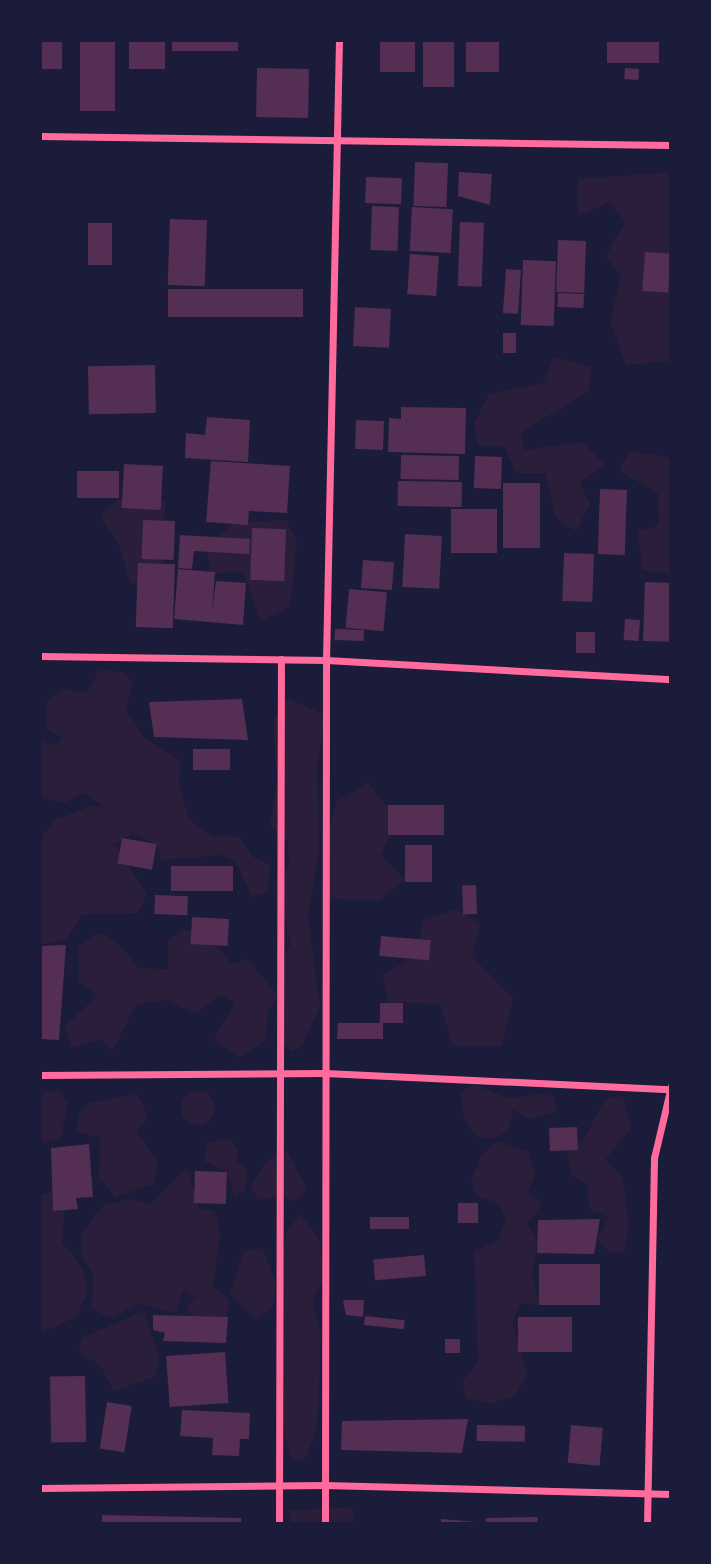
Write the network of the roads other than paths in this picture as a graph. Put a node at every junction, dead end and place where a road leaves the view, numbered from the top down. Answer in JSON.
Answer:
{"nodes":[{"id":1,"x":339,"y":40,"type":"edge"},
{"id":2,"x":40,"y":136,"type":"edge"},
{"id":3,"x":337,"y":136,"type":"junction"},
{"id":4,"x":671,"y":145,"type":"edge"},
{"id":5,"x":40,"y":656,"type":"edge"},
{"id":6,"x":281,"y":659,"type":"junction"},
{"id":7,"x":326,"y":660,"type":"junction"},
{"id":8,"x":671,"y":679,"type":"edge"},
{"id":9,"x":325,"y":1073,"type":"junction"},
{"id":10,"x":40,"y":1075,"type":"edge"},
{"id":11,"x":280,"y":1076,"type":"junction"},
{"id":12,"x":670,"y":1087,"type":"edge"},
{"id":13,"x":325,"y":1485,"type":"junction"},
{"id":14,"x":40,"y":1488,"type":"edge"},
{"id":15,"x":279,"y":1488,"type":"junction"},
{"id":16,"x":648,"y":1494,"type":"junction"},
{"id":17,"x":671,"y":1494,"type":"edge"},
{"id":18,"x":279,"y":1524,"type":"edge"},
{"id":19,"x":325,"y":1524,"type":"edge"},
{"id":20,"x":647,"y":1524,"type":"edge"}],
"edges":[{"from":1,"to":3,"type":"street"},
{"from":2,"to":3,"type":"street"},
{"from":3,"to":4,"type":"street"},
{"from":3,"to":7,"type":"street"},
{"from":5,"to":6,"type":"street"},
{"from":6,"to":7,"type":"street"},
{"from":6,"to":11,"type":"street"},
{"from":7,"to":8,"type":"street"},
{"from":7,"to":9,"type":"street"},
{"from":9,"to":11,"type":"street"},
{"from":9,"to":12,"type":"street"},
{"from":9,"to":13,"type":"street"},
{"from":10,"to":11,"type":"street"},
{"from":11,"to":15,"type":"street"},
{"from":12,"to":16,"type":"street"},
{"from":13,"to":15,"type":"street"},
{"from":13,"to":16,"type":"street"},
{"from":13,"to":19,"type":"street"},
{"from":14,"to":15,"type":"street"},
{"from":15,"to":18,"type":"street"},
{"from":16,"to":17,"type":"street"},
{"from":16,"to":20,"type":"street"}]}
